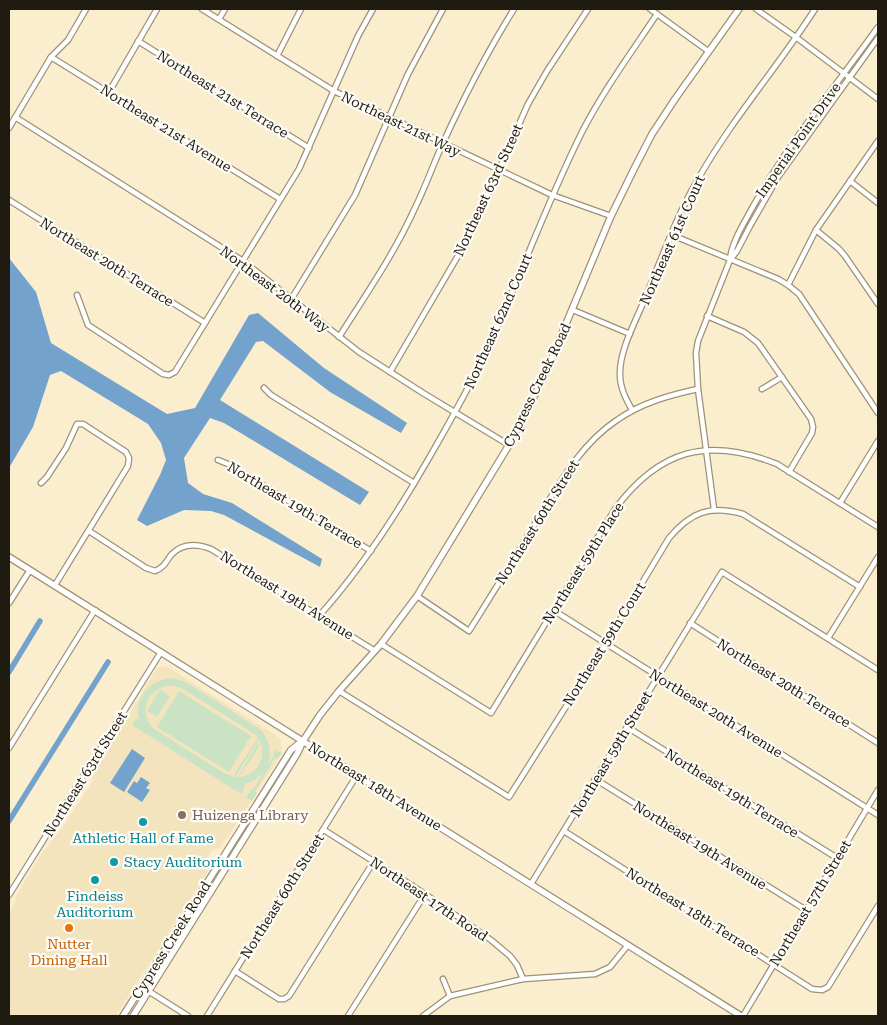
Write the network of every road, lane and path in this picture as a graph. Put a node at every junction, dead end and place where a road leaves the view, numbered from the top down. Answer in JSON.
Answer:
{"nodes":[{"id":1,"x":86,"y":9,"type":"edge"},
{"id":2,"x":157,"y":9,"type":"edge"},
{"id":3,"x":202,"y":9,"type":"edge"},
{"id":4,"x":225,"y":9,"type":"edge"},
{"id":5,"x":301,"y":9,"type":"edge"},
{"id":6,"x":373,"y":9,"type":"edge"},
{"id":7,"x":443,"y":9,"type":"edge"},
{"id":8,"x":514,"y":9,"type":"edge"},
{"id":9,"x":588,"y":9,"type":"edge"},
{"id":10,"x":650,"y":9,"type":"edge"},
{"id":11,"x":739,"y":9,"type":"edge"},
{"id":12,"x":756,"y":9,"type":"edge"},
{"id":13,"x":816,"y":9,"type":"edge"},
{"id":14,"x":658,"y":14,"type":"junction"},
{"id":15,"x":219,"y":19,"type":"junction"},
{"id":16,"x":878,"y":27,"type":"edge"},
{"id":17,"x":797,"y":38,"type":"junction"},
{"id":18,"x":878,"y":38,"type":"edge"},
{"id":19,"x":138,"y":41,"type":"junction"},
{"id":20,"x":708,"y":51,"type":"junction"},
{"id":21,"x":277,"y":56,"type":"junction"},
{"id":22,"x":51,"y":57,"type":"junction"},
{"id":23,"x":845,"y":73,"type":"junction"},
{"id":24,"x":850,"y":77,"type":"junction"},
{"id":25,"x":334,"y":91,"type":"junction"},
{"id":26,"x":108,"y":92,"type":"junction"},
{"id":27,"x":878,"y":99,"type":"edge"},
{"id":28,"x":15,"y":117,"type":"junction"},
{"id":29,"x":389,"y":118,"type":"junction"},
{"id":30,"x":9,"y":128,"type":"edge"},
{"id":31,"x":878,"y":141,"type":"edge"},
{"id":32,"x":442,"y":144,"type":"junction"},
{"id":33,"x":308,"y":148,"type":"junction"},
{"id":34,"x":779,"y":165,"type":"junction"},
{"id":35,"x":784,"y":168,"type":"junction"},
{"id":36,"x":498,"y":170,"type":"junction"},
{"id":37,"x":850,"y":181,"type":"junction"},
{"id":38,"x":552,"y":195,"type":"junction"},
{"id":39,"x":280,"y":199,"type":"junction"},
{"id":40,"x":9,"y":200,"type":"edge"},
{"id":41,"x":878,"y":203,"type":"edge"},
{"id":42,"x":612,"y":216,"type":"junction"},
{"id":43,"x":816,"y":230,"type":"junction"},
{"id":44,"x":672,"y":235,"type":"junction"},
{"id":45,"x":730,"y":260,"type":"junction"},
{"id":46,"x":243,"y":261,"type":"junction"},
{"id":47,"x":788,"y":284,"type":"junction"},
{"id":48,"x":77,"y":296,"type":"dead end"},
{"id":49,"x":292,"y":298,"type":"junction"},
{"id":50,"x":878,"y":304,"type":"edge"},
{"id":51,"x":573,"y":310,"type":"junction"},
{"id":52,"x":707,"y":316,"type":"junction"},
{"id":53,"x":204,"y":324,"type":"junction"},
{"id":54,"x":630,"y":334,"type":"junction"},
{"id":55,"x":339,"y":337,"type":"junction"},
{"id":56,"x":390,"y":372,"type":"junction"},
{"id":57,"x":782,"y":378,"type":"junction"},
{"id":58,"x":264,"y":388,"type":"dead end"},
{"id":59,"x":762,"y":388,"type":"dead end"},
{"id":60,"x":698,"y":389,"type":"junction"},
{"id":61,"x":632,"y":410,"type":"junction"},
{"id":62,"x":456,"y":412,"type":"junction"},
{"id":63,"x":878,"y":413,"type":"edge"},
{"id":64,"x":878,"y":441,"type":"edge"},
{"id":65,"x":509,"y":445,"type":"junction"},
{"id":66,"x":707,"y":450,"type":"junction"},
{"id":67,"x":218,"y":460,"type":"dead end"},
{"id":68,"x":790,"y":472,"type":"junction"},
{"id":69,"x":41,"y":483,"type":"dead end"},
{"id":70,"x":414,"y":483,"type":"junction"},
{"id":71,"x":840,"y":503,"type":"junction"},
{"id":72,"x":714,"y":509,"type":"junction"},
{"id":73,"x":878,"y":527,"type":"edge"},
{"id":74,"x":89,"y":531,"type":"junction"},
{"id":75,"x":371,"y":551,"type":"junction"},
{"id":76,"x":9,"y":557,"type":"edge"},
{"id":77,"x":878,"y":557,"type":"edge"},
{"id":78,"x":30,"y":570,"type":"junction"},
{"id":79,"x":55,"y":586,"type":"junction"},
{"id":80,"x":860,"y":587,"type":"junction"},
{"id":81,"x":418,"y":596,"type":"junction"},
{"id":82,"x":9,"y":603,"type":"edge"},
{"id":83,"x":94,"y":610,"type":"junction"},
{"id":84,"x":554,"y":610,"type":"junction"},
{"id":85,"x":319,"y":616,"type":"junction"},
{"id":86,"x":690,"y":623,"type":"junction"},
{"id":87,"x":828,"y":638,"type":"junction"},
{"id":88,"x":606,"y":643,"type":"junction"},
{"id":89,"x":381,"y":644,"type":"junction"},
{"id":90,"x":375,"y":651,"type":"junction"},
{"id":91,"x":161,"y":652,"type":"junction"},
{"id":92,"x":878,"y":670,"type":"edge"},
{"id":93,"x":658,"y":676,"type":"junction"},
{"id":94,"x":339,"y":691,"type":"junction"},
{"id":95,"x":627,"y":727,"type":"junction"},
{"id":96,"x":303,"y":741,"type":"junction"},
{"id":97,"x":878,"y":743,"type":"edge"},
{"id":98,"x":9,"y":748,"type":"edge"},
{"id":99,"x":358,"y":775,"type":"junction"},
{"id":100,"x":594,"y":779,"type":"junction"},
{"id":101,"x":878,"y":790,"type":"edge"},
{"id":102,"x":867,"y":808,"type":"junction"},
{"id":103,"x":878,"y":815,"type":"edge"},
{"id":104,"x":324,"y":830,"type":"junction"},
{"id":105,"x":564,"y":831,"type":"junction"},
{"id":106,"x":837,"y":858,"type":"junction"},
{"id":107,"x":374,"y":861,"type":"junction"},
{"id":108,"x":531,"y":884,"type":"junction"},
{"id":109,"x":425,"y":894,"type":"junction"},
{"id":110,"x":9,"y":895,"type":"edge"},
{"id":111,"x":878,"y":906,"type":"edge"},
{"id":112,"x":806,"y":910,"type":"junction"},
{"id":113,"x":628,"y":945,"type":"junction"},
{"id":114,"x":774,"y":964,"type":"junction"},
{"id":115,"x":235,"y":971,"type":"junction"},
{"id":116,"x":443,"y":979,"type":"dead end"},
{"id":117,"x":524,"y":979,"type":"junction"},
{"id":118,"x":142,"y":987,"type":"junction"},
{"id":119,"x":148,"y":991,"type":"junction"},
{"id":120,"x":450,"y":996,"type":"junction"},
{"id":121,"x":123,"y":1016,"type":"edge"},
{"id":122,"x":133,"y":1016,"type":"edge"},
{"id":123,"x":188,"y":1016,"type":"edge"},
{"id":124,"x":206,"y":1016,"type":"edge"},
{"id":125,"x":348,"y":1016,"type":"edge"},
{"id":126,"x":423,"y":1016,"type":"edge"},
{"id":127,"x":742,"y":1016,"type":"edge"}],
"edges":[{"from":1,"to":22,"type":"street"},
{"from":2,"to":19,"type":"street"},
{"from":3,"to":15,"type":"street","name":"Northeast 21st Way"},
{"from":4,"to":15,"type":"street"},
{"from":5,"to":21,"type":"street"},
{"from":6,"to":25,"type":"street"},
{"from":7,"to":29,"type":"street"},
{"from":8,"to":32,"type":"street"},
{"from":9,"to":36,"type":"street","name":"Northeast 63rd Street"},
{"from":10,"to":14,"type":"street"},
{"from":11,"to":20,"type":"street","name":"Cypress Creek Road"},
{"from":12,"to":17,"type":"street"},
{"from":13,"to":17,"type":"street","name":"Northeast 61st Court"},
{"from":14,"to":20,"type":"street"},
{"from":14,"to":38,"type":"street","name":"Northeast 62nd Court"},
{"from":15,"to":21,"type":"street","name":"Northeast 21st Way"},
{"from":16,"to":23,"type":"street","name":"Imperial Point Drive"},
{"from":17,"to":23,"type":"street"},
{"from":17,"to":44,"type":"street","name":"Northeast 61st Court"},
{"from":18,"to":24,"type":"street","name":"Imperial Point Drive"},
{"from":19,"to":26,"type":"street"},
{"from":19,"to":33,"type":"street","name":"Northeast 21st Terrace"},
{"from":20,"to":42,"type":"street","name":"Cypress Creek Road"},
{"from":21,"to":25,"type":"street","name":"Northeast 21st Way"},
{"from":22,"to":26,"type":"street","name":"Northeast 21st Avenue"},
{"from":22,"to":28,"type":"street"},
{"from":23,"to":24,"type":"street"},
{"from":23,"to":34,"type":"street","name":"Imperial Point Drive"},
{"from":24,"to":27,"type":"street"},
{"from":24,"to":35,"type":"street","name":"Imperial Point Drive"},
{"from":25,"to":29,"type":"street","name":"Northeast 21st Way"},
{"from":25,"to":33,"type":"street"},
{"from":26,"to":39,"type":"street","name":"Northeast 21st Avenue"},
{"from":28,"to":30,"type":"street"},
{"from":28,"to":46,"type":"street","name":"Northeast 20th Way"},
{"from":29,"to":32,"type":"street","name":"Northeast 21st Way"},
{"from":29,"to":49,"type":"street"},
{"from":31,"to":37,"type":"street"},
{"from":32,"to":36,"type":"street","name":"Northeast 21st Way"},
{"from":32,"to":55,"type":"street"},
{"from":33,"to":39,"type":"street"},
{"from":34,"to":35,"type":"street"},
{"from":34,"to":45,"type":"street","name":"Imperial Point Drive"},
{"from":35,"to":45,"type":"street","name":"Imperial Point Drive"},
{"from":36,"to":38,"type":"street","name":"Northeast 21st Way"},
{"from":36,"to":56,"type":"street","name":"Northeast 63rd Street"},
{"from":37,"to":41,"type":"street"},
{"from":37,"to":43,"type":"street"},
{"from":38,"to":42,"type":"street","name":"Northeast 21st Way"},
{"from":38,"to":62,"type":"street","name":"Northeast 62nd Court"},
{"from":39,"to":46,"type":"street"},
{"from":40,"to":53,"type":"street","name":"Northeast 20th Terrace"},
{"from":42,"to":51,"type":"street","name":"Cypress Creek Road"},
{"from":43,"to":47,"type":"street"},
{"from":43,"to":50,"type":"street"},
{"from":44,"to":45,"type":"street"},
{"from":44,"to":54,"type":"street","name":"Northeast 61st Court"},
{"from":45,"to":47,"type":"street"},
{"from":45,"to":52,"type":"street","name":"Imperial Point Drive"},
{"from":46,"to":49,"type":"street","name":"Northeast 20th Way"},
{"from":46,"to":53,"type":"street"},
{"from":47,"to":63,"type":"street"},
{"from":48,"to":53,"type":"street"},
{"from":49,"to":55,"type":"street","name":"Northeast 20th Way"},
{"from":51,"to":54,"type":"street"},
{"from":51,"to":65,"type":"street","name":"Cypress Creek Road"},
{"from":52,"to":57,"type":"street"},
{"from":52,"to":60,"type":"street","name":"Imperial Point Drive"},
{"from":54,"to":61,"type":"street","name":"Northeast 61st Court"},
{"from":55,"to":56,"type":"street","name":"Northeast 20th Way"},
{"from":56,"to":62,"type":"street","name":"Northeast 20th Way"},
{"from":57,"to":59,"type":"street"},
{"from":57,"to":68,"type":"street"},
{"from":58,"to":70,"type":"street"},
{"from":60,"to":61,"type":"street","name":"Northeast 60th Street"},
{"from":60,"to":66,"type":"street","name":"Imperial Point Drive"},
{"from":61,"to":81,"type":"street","name":"Northeast 60th Street"},
{"from":62,"to":65,"type":"street","name":"Northeast 20th Way"},
{"from":62,"to":70,"type":"street","name":"Northeast 62nd Court"},
{"from":64,"to":71,"type":"street"},
{"from":65,"to":81,"type":"street","name":"Cypress Creek Road"},
{"from":66,"to":68,"type":"street"},
{"from":66,"to":72,"type":"street","name":"Imperial Point Drive"},
{"from":66,"to":84,"type":"street","name":"Northeast 59th Place"},
{"from":67,"to":75,"type":"street","name":"Northeast 19th Terrace"},
{"from":68,"to":71,"type":"street"},
{"from":69,"to":74,"type":"street"},
{"from":70,"to":75,"type":"street","name":"Northeast 62nd Court"},
{"from":71,"to":73,"type":"street"},
{"from":72,"to":80,"type":"street"},
{"from":72,"to":88,"type":"street","name":"Northeast 59th Court"},
{"from":74,"to":79,"type":"street"},
{"from":74,"to":85,"type":"street","name":"Northeast 19th Avenue"},
{"from":75,"to":85,"type":"street","name":"Northeast 62nd Court"},
{"from":76,"to":78,"type":"street","name":"Northeast 18th Avenue"},
{"from":77,"to":80,"type":"street"},
{"from":78,"to":79,"type":"street","name":"Northeast 18th Avenue"},
{"from":78,"to":82,"type":"street"},
{"from":79,"to":83,"type":"street","name":"Northeast 18th Avenue"},
{"from":80,"to":87,"type":"street"},
{"from":81,"to":89,"type":"street","name":"Cypress Creek Road"},
{"from":83,"to":91,"type":"street","name":"Northeast 18th Avenue"},
{"from":83,"to":98,"type":"street"},
{"from":84,"to":88,"type":"street","name":"Northeast 20th Avenue"},
{"from":84,"to":89,"type":"street","name":"Northeast 59th Place"},
{"from":85,"to":90,"type":"street","name":"Northeast 19th Avenue"},
{"from":86,"to":87,"type":"street","name":"Northeast 59th Street"},
{"from":86,"to":93,"type":"street","name":"Northeast 59th Street"},
{"from":86,"to":97,"type":"street","name":"Northeast 20th Terrace"},
{"from":87,"to":92,"type":"street"},
{"from":88,"to":93,"type":"street","name":"Northeast 20th Avenue"},
{"from":88,"to":94,"type":"street","name":"Northeast 59th Court"},
{"from":89,"to":90,"type":"street","name":"Cypress Creek Road"},
{"from":90,"to":94,"type":"street","name":"Cypress Creek Road"},
{"from":91,"to":96,"type":"street","name":"Northeast 18th Avenue"},
{"from":91,"to":110,"type":"street","name":"Northeast 63rd Street"},
{"from":93,"to":95,"type":"street","name":"Northeast 59th Street"},
{"from":93,"to":102,"type":"street","name":"Northeast 20th Avenue"},
{"from":94,"to":96,"type":"street","name":"Cypress Creek Road"},
{"from":95,"to":100,"type":"street","name":"Northeast 59th Street"},
{"from":95,"to":106,"type":"street","name":"Northeast 19th Terrace"},
{"from":96,"to":99,"type":"street","name":"Northeast 18th Avenue"},
{"from":96,"to":118,"type":"street","name":"Cypress Creek Road"},
{"from":96,"to":119,"type":"street","name":"Cypress Creek Road"},
{"from":99,"to":104,"type":"street","name":"Northeast 60th Street"},
{"from":99,"to":108,"type":"street","name":"Northeast 18th Avenue"},
{"from":100,"to":105,"type":"street","name":"Northeast 59th Street"},
{"from":100,"to":112,"type":"street","name":"Northeast 19th Avenue"},
{"from":101,"to":102,"type":"street","name":"Northeast 57th Street"},
{"from":102,"to":103,"type":"street","name":"Northeast 20th Avenue"},
{"from":102,"to":106,"type":"street","name":"Northeast 57th Street"},
{"from":104,"to":107,"type":"street","name":"Northeast 17th Road"},
{"from":104,"to":115,"type":"street","name":"Northeast 60th Street"},
{"from":105,"to":108,"type":"street","name":"Northeast 59th Street"},
{"from":105,"to":114,"type":"street","name":"Northeast 18th Terrace"},
{"from":106,"to":112,"type":"street","name":"Northeast 57th Street"},
{"from":107,"to":109,"type":"street","name":"Northeast 17th Road"},
{"from":107,"to":115,"type":"street"},
{"from":108,"to":113,"type":"street","name":"Northeast 18th Avenue"},
{"from":109,"to":117,"type":"street","name":"Northeast 17th Road"},
{"from":109,"to":125,"type":"street"},
{"from":111,"to":114,"type":"street","name":"Northeast 18th Terrace"},
{"from":112,"to":114,"type":"street","name":"Northeast 57th Street"},
{"from":113,"to":117,"type":"street"},
{"from":113,"to":127,"type":"street","name":"Northeast 18th Avenue"},
{"from":114,"to":127,"type":"street","name":"Northeast 57th Street"},
{"from":115,"to":124,"type":"street","name":"Northeast 60th Street"},
{"from":116,"to":120,"type":"street"},
{"from":117,"to":120,"type":"street"},
{"from":118,"to":119,"type":"street"},
{"from":118,"to":121,"type":"street","name":"Cypress Creek Road"},
{"from":119,"to":122,"type":"street","name":"Cypress Creek Road"},
{"from":119,"to":123,"type":"street"},
{"from":120,"to":126,"type":"street"}]}
